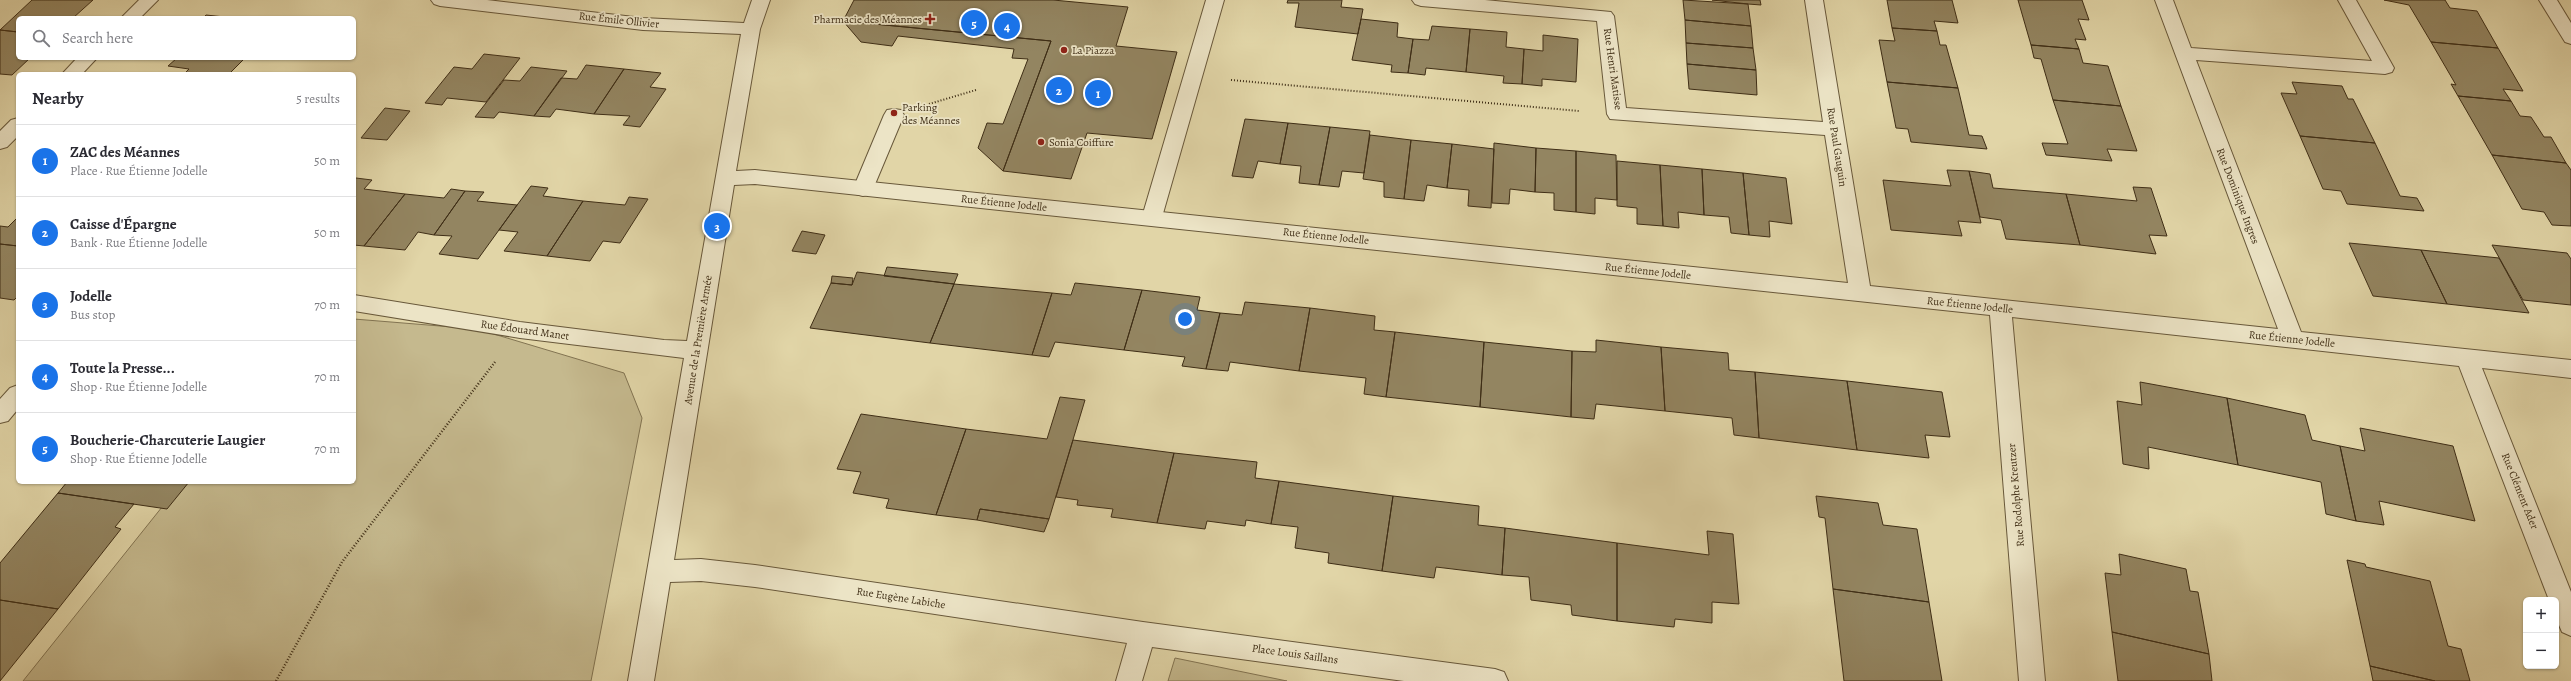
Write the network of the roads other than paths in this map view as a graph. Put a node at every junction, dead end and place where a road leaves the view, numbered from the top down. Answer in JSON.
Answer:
{"nodes":[{"id":1,"x":149,"y":0,"type":"edge"},
{"id":2,"x":440,"y":0,"type":"edge"},
{"id":3,"x":761,"y":0,"type":"edge"},
{"id":4,"x":1215,"y":0,"type":"edge"},
{"id":5,"x":1421,"y":0,"type":"edge"},
{"id":6,"x":1814,"y":0,"type":"edge"},
{"id":7,"x":2164,"y":0,"type":"edge"},
{"id":8,"x":2347,"y":0,"type":"edge"},
{"id":9,"x":2548,"y":0,"type":"edge"},
{"id":10,"x":132,"y":16,"type":"edge"},
{"id":11,"x":751,"y":29,"type":"junction"},
{"id":12,"x":2571,"y":38,"type":"edge"},
{"id":13,"x":2184,"y":53,"type":"junction"},
{"id":14,"x":86,"y":60,"type":"edge"},
{"id":15,"x":74,"y":72,"type":"edge"},
{"id":16,"x":894,"y":115,"type":"road end"},
{"id":17,"x":16,"y":127,"type":"edge"},
{"id":18,"x":1834,"y":129,"type":"junction"},
{"id":19,"x":0,"y":142,"type":"edge"},
{"id":20,"x":725,"y":179,"type":"junction"},
{"id":21,"x":863,"y":189,"type":"junction"},
{"id":22,"x":1152,"y":218,"type":"junction"},
{"id":23,"x":1860,"y":293,"type":"junction"},
{"id":24,"x":356,"y":303,"type":"edge"},
{"id":25,"x":2000,"y":308,"type":"junction"},
{"id":26,"x":2293,"y":339,"type":"junction"},
{"id":27,"x":696,"y":350,"type":"junction"},
{"id":28,"x":2467,"y":358,"type":"junction"},
{"id":29,"x":2571,"y":369,"type":"edge"},
{"id":30,"x":16,"y":396,"type":"edge"},
{"id":31,"x":0,"y":414,"type":"edge"},
{"id":32,"x":660,"y":572,"type":"junction"},
{"id":33,"x":2569,"y":611,"type":"edge"},
{"id":34,"x":1143,"y":634,"type":"junction"},
{"id":35,"x":642,"y":681,"type":"edge"},
{"id":36,"x":1130,"y":681,"type":"edge"},
{"id":37,"x":1495,"y":681,"type":"edge"},
{"id":38,"x":2032,"y":681,"type":"edge"}],
"edges":[{"from":1,"to":10,"type":"street"},
{"from":2,"to":11,"type":"street","name":"Rue Émile Ollivier"},
{"from":3,"to":11,"type":"street","name":"Avenue de la Première Armée"},
{"from":4,"to":22,"type":"street"},
{"from":5,"to":18,"type":"street","name":"Rue Henri Matisse"},
{"from":6,"to":18,"type":"street","name":"Rue Paul Gauguin"},
{"from":7,"to":13,"type":"street","name":"Rue Dominique Ingres"},
{"from":8,"to":13,"type":"street"},
{"from":9,"to":12,"type":"street"},
{"from":11,"to":20,"type":"street","name":"Avenue de la Première Armée"},
{"from":13,"to":26,"type":"street","name":"Rue Dominique Ingres"},
{"from":14,"to":15,"type":"street"},
{"from":16,"to":21,"type":"street"},
{"from":17,"to":19,"type":"street"},
{"from":18,"to":23,"type":"street","name":"Rue Paul Gauguin"},
{"from":20,"to":21,"type":"street","name":"Rue Étienne Jodelle"},
{"from":20,"to":27,"type":"street","name":"Avenue de la Première Armée"},
{"from":21,"to":22,"type":"street","name":"Rue Étienne Jodelle"},
{"from":22,"to":23,"type":"street","name":"Rue Étienne Jodelle"},
{"from":23,"to":25,"type":"street","name":"Rue Étienne Jodelle"},
{"from":24,"to":27,"type":"street","name":"Rue Édouard Manet"},
{"from":25,"to":26,"type":"street","name":"Rue Étienne Jodelle"},
{"from":25,"to":38,"type":"street","name":"Rue Rodolphe Kreutzer"},
{"from":26,"to":28,"type":"street","name":"Rue Étienne Jodelle"},
{"from":27,"to":32,"type":"street","name":"Avenue de la Première Armée"},
{"from":28,"to":29,"type":"street","name":"Rue Étienne Jodelle"},
{"from":28,"to":33,"type":"street","name":"Rue Clément Ader"},
{"from":30,"to":31,"type":"street"},
{"from":32,"to":34,"type":"street","name":"Rue Eugène Labiche"},
{"from":32,"to":35,"type":"street","name":"Avenue de la Première Armée"},
{"from":34,"to":36,"type":"street"},
{"from":34,"to":37,"type":"street","name":"Place Louis Saillans"}]}
